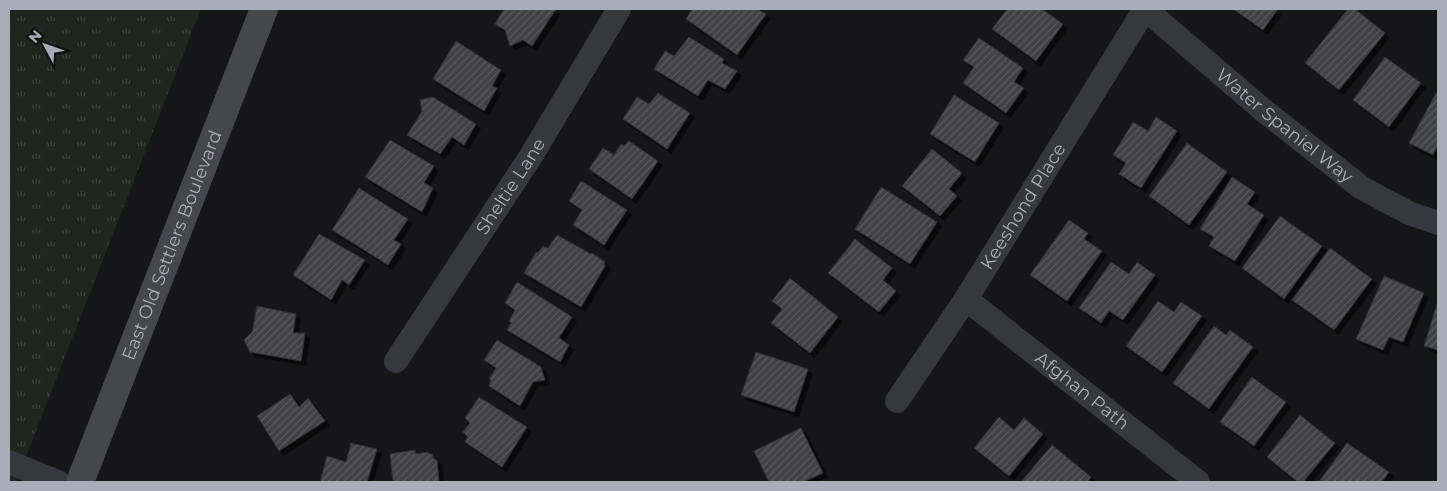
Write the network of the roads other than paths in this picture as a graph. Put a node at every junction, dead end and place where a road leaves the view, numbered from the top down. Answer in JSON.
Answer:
{"nodes":[{"id":1,"x":264,"y":9,"type":"edge"},
{"id":2,"x":619,"y":9,"type":"edge"},
{"id":3,"x":1145,"y":9,"type":"edge"},
{"id":4,"x":1438,"y":224,"type":"edge"},
{"id":5,"x":966,"y":299,"type":"junction"},
{"id":6,"x":396,"y":361,"type":"dead end"},
{"id":7,"x":897,"y":401,"type":"dead end"},
{"id":8,"x":9,"y":462,"type":"edge"},
{"id":9,"x":58,"y":482,"type":"edge"},
{"id":10,"x":80,"y":482,"type":"edge"},
{"id":11,"x":1198,"y":482,"type":"edge"}],
"edges":[{"from":1,"to":10,"type":"main road","name":"East Old Settlers Boulevard"},
{"from":2,"to":6,"type":"street","name":"Sheltie Lane"},
{"from":3,"to":4,"type":"street","name":"Water Spaniel Way"},
{"from":3,"to":5,"type":"street","name":"Keeshond Place"},
{"from":5,"to":7,"type":"street","name":"Keeshond Place"},
{"from":5,"to":11,"type":"street","name":"Afghan Path"},
{"from":8,"to":9,"type":"street"}]}
